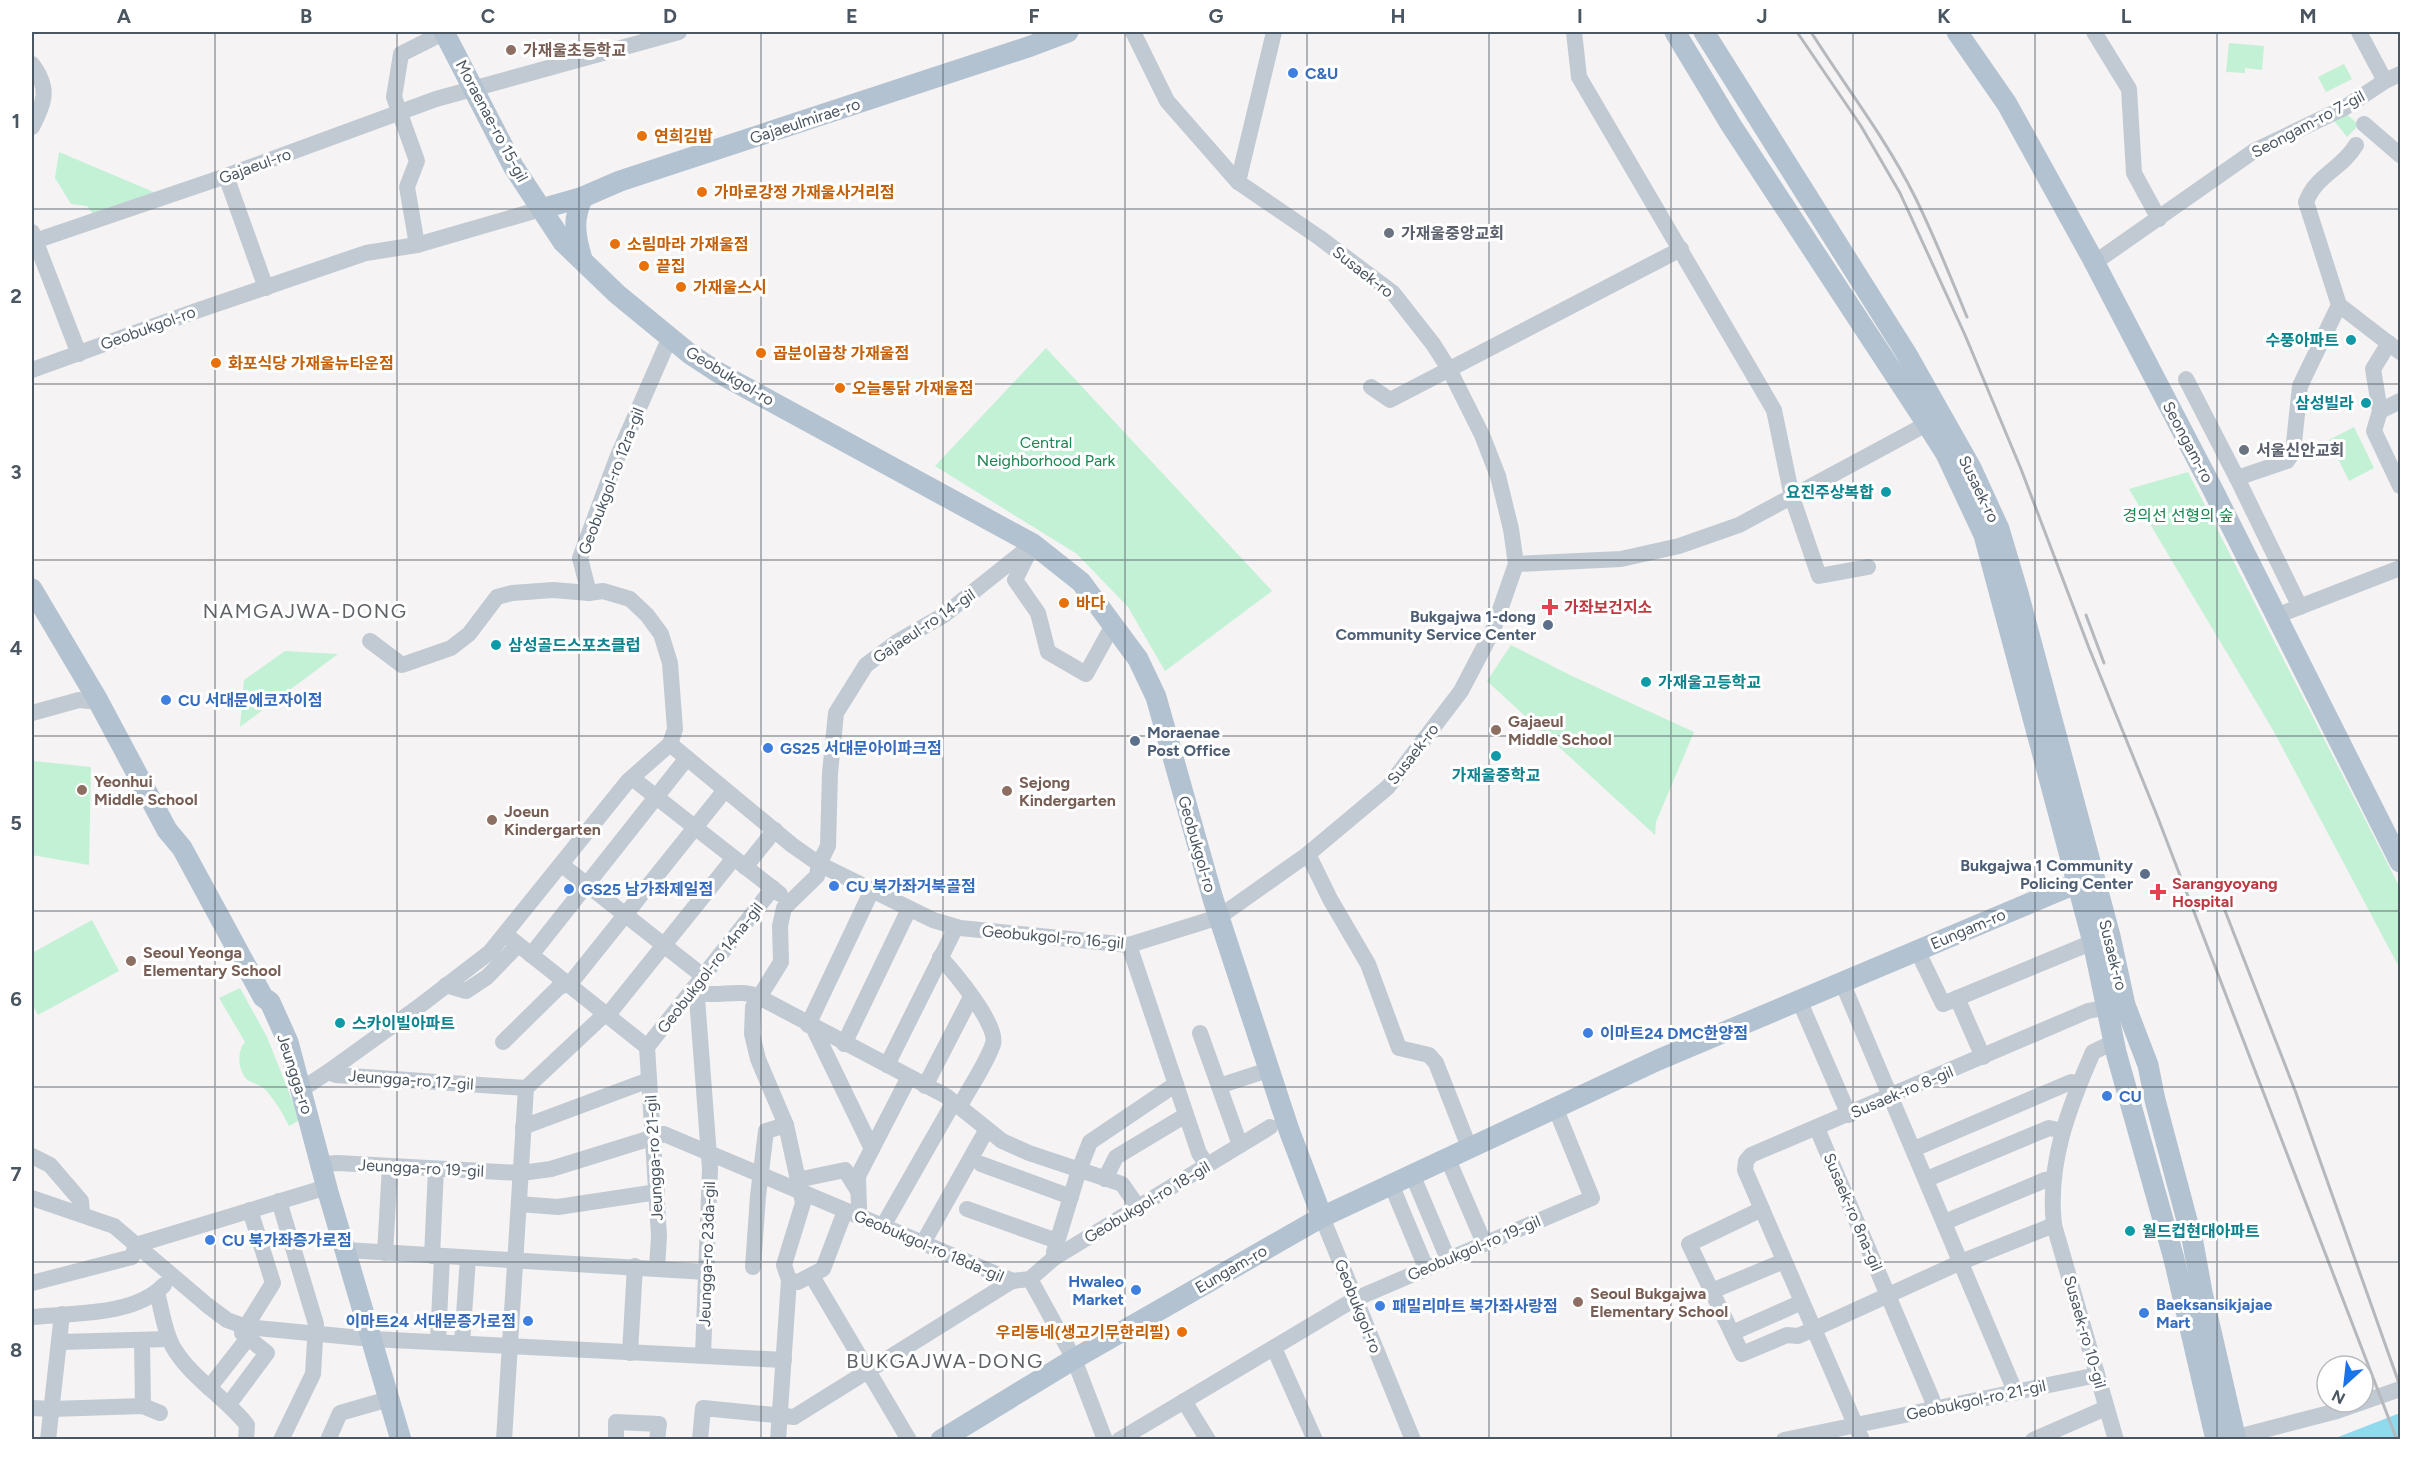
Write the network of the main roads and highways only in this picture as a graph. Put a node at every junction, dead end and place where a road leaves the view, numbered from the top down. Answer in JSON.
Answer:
{"nodes":[{"id":1,"x":444,"y":32,"type":"edge"},
{"id":2,"x":1068,"y":32,"type":"edge"},
{"id":3,"x":1675,"y":32,"type":"edge"},
{"id":4,"x":1704,"y":32,"type":"edge"},
{"id":5,"x":1957,"y":32,"type":"edge"},
{"id":6,"x":583,"y":196,"type":"junction"},
{"id":7,"x":541,"y":209,"type":"junction"},
{"id":8,"x":583,"y":262,"type":"junction"},
{"id":9,"x":1934,"y":419,"type":"junction"},
{"id":10,"x":32,"y":589,"type":"edge"},
{"id":11,"x":2400,"y":861,"type":"edge"},
{"id":12,"x":2084,"y":880,"type":"junction"},
{"id":13,"x":1322,"y":1217,"type":"junction"},
{"id":14,"x":2228,"y":1439,"type":"edge"},
{"id":15,"x":401,"y":1440,"type":"edge"},
{"id":16,"x":940,"y":1440,"type":"edge"}],
"edges":[{"from":1,"to":7,"type":"main road","name":"Moraenae-ro 15-gil"},
{"from":2,"to":6,"type":"main road","name":"Gajaeulmirae-ro"},
{"from":3,"to":9,"type":"main road","name":"Susaek-ro"},
{"from":4,"to":9,"type":"main road","name":"Susaek-ro"},
{"from":5,"to":11,"type":"main road","name":"Seongam-ro"},
{"from":6,"to":7,"type":"main road","name":"Gajaeulmirae-ro"},
{"from":6,"to":8,"type":"main road"},
{"from":7,"to":8,"type":"main road","name":"Geobukgol-ro"},
{"from":8,"to":13,"type":"main road","name":"Geobukgol-ro"},
{"from":9,"to":12,"type":"main road","name":"Susaek-ro"},
{"from":10,"to":15,"type":"main road","name":"Jeungga-ro"},
{"from":12,"to":13,"type":"main road","name":"Eungam-ro"},
{"from":12,"to":14,"type":"main road","name":"Susaek-ro"},
{"from":12,"to":14,"type":"main road","name":"Susaek-ro"},
{"from":13,"to":16,"type":"main road","name":"Eungam-ro"}]}
